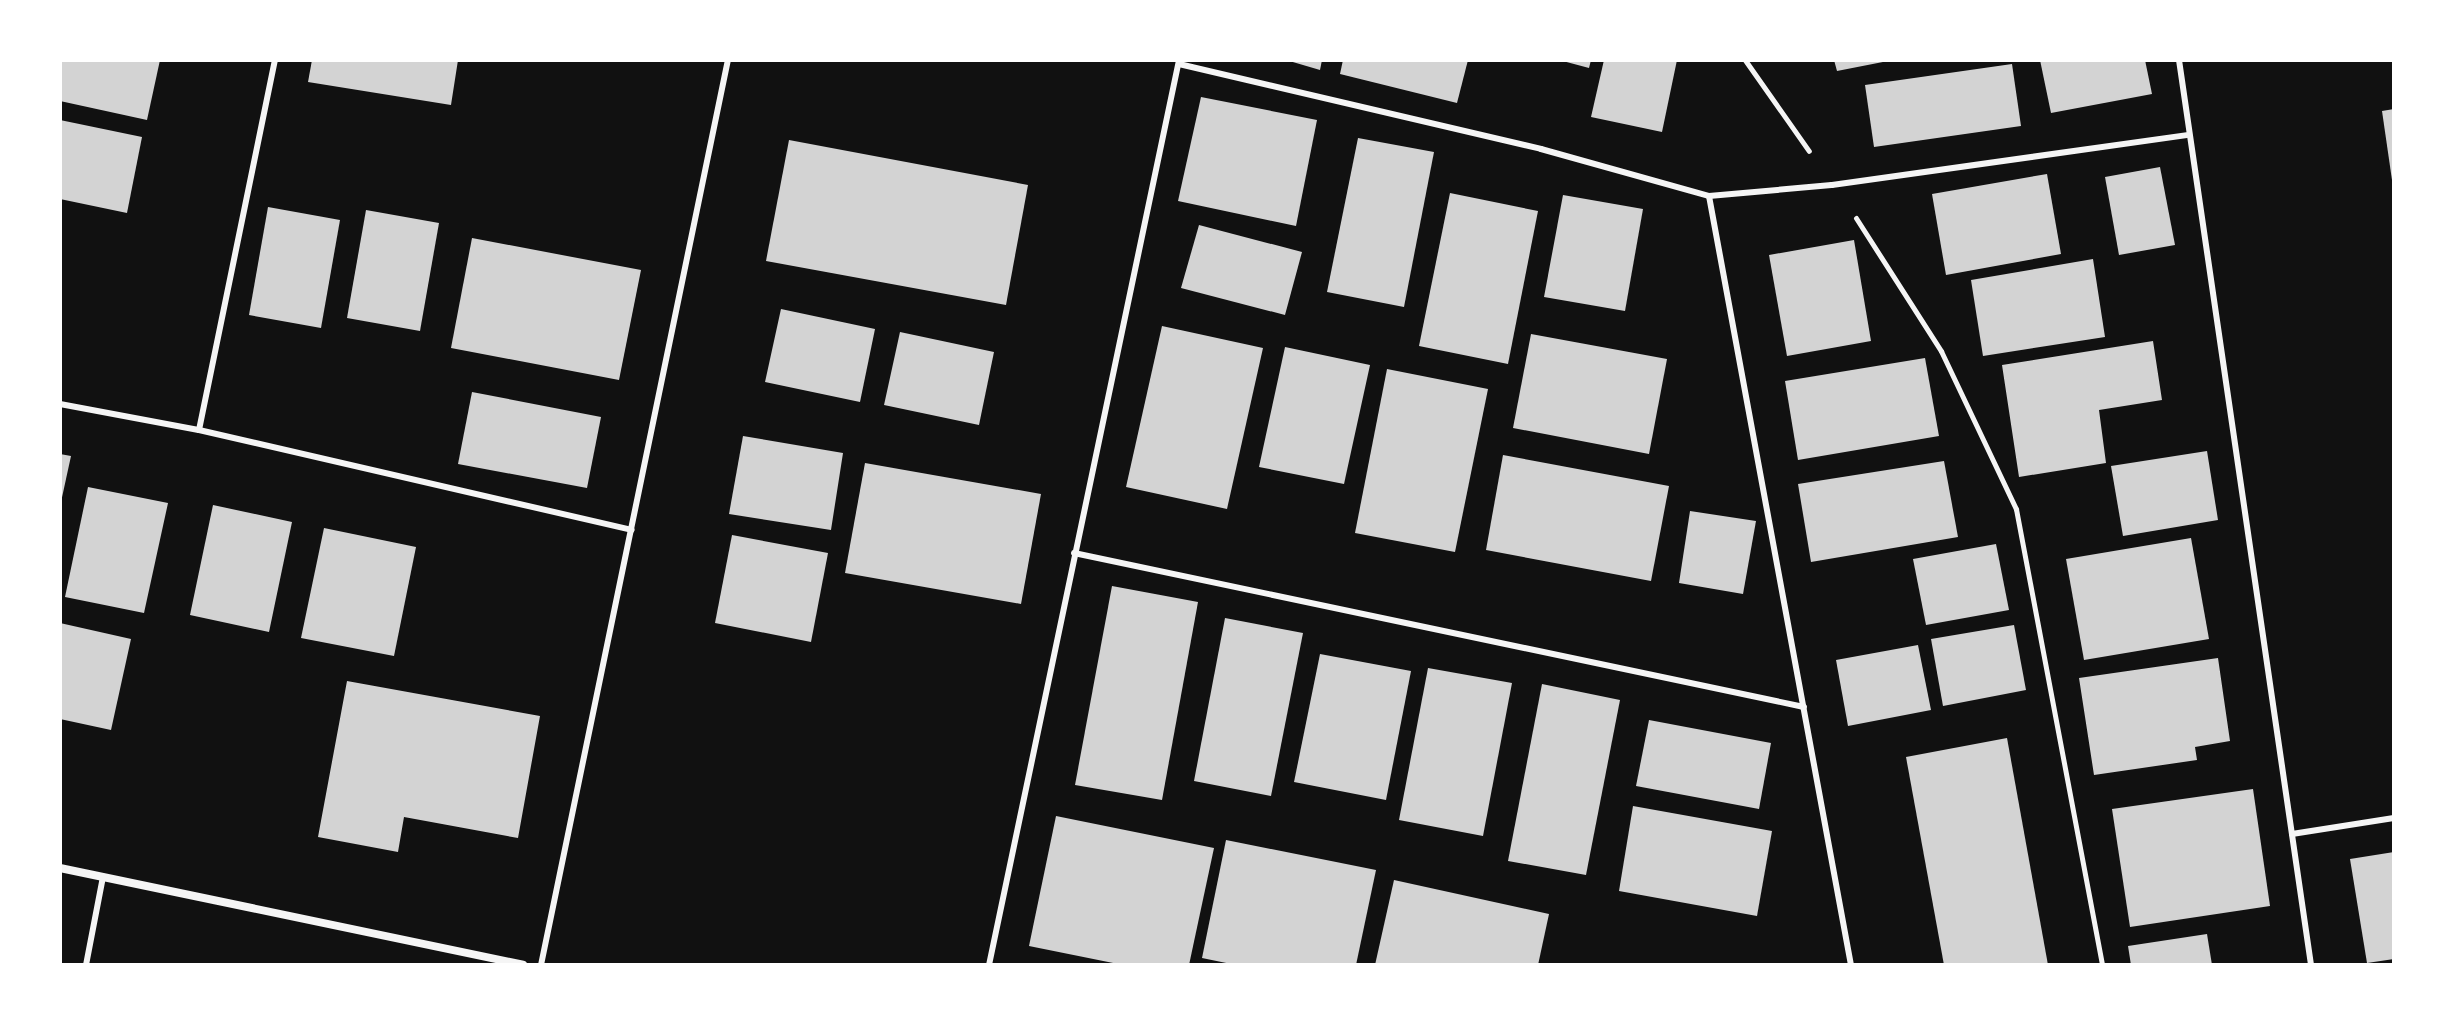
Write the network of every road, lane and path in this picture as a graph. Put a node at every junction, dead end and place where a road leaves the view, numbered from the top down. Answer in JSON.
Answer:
{"nodes":[{"id":1,"x":275,"y":60,"type":"edge"},
{"id":2,"x":728,"y":60,"type":"edge"},
{"id":3,"x":1745,"y":60,"type":"edge"},
{"id":4,"x":2179,"y":60,"type":"edge"},
{"id":5,"x":1179,"y":62,"type":"edge"},
{"id":6,"x":2189,"y":135,"type":"junction"},
{"id":7,"x":1832,"y":185,"type":"junction"},
{"id":8,"x":1709,"y":196,"type":"junction"},
{"id":9,"x":60,"y":404,"type":"edge"},
{"id":10,"x":199,"y":430,"type":"junction"},
{"id":11,"x":632,"y":530,"type":"junction"},
{"id":12,"x":1074,"y":553,"type":"junction"},
{"id":13,"x":1804,"y":707,"type":"junction"},
{"id":14,"x":2394,"y":818,"type":"edge"},
{"id":15,"x":2292,"y":834,"type":"junction"},
{"id":16,"x":60,"y":868,"type":"edge"},
{"id":17,"x":103,"y":877,"type":"junction"},
{"id":18,"x":86,"y":965,"type":"edge"},
{"id":19,"x":523,"y":965,"type":"edge"},
{"id":20,"x":541,"y":965,"type":"edge"},
{"id":21,"x":989,"y":965,"type":"edge"},
{"id":22,"x":1851,"y":965,"type":"edge"},
{"id":23,"x":2102,"y":965,"type":"edge"},
{"id":24,"x":2311,"y":965,"type":"edge"}],
"edges":[{"from":1,"to":10,"type":"lane"},
{"from":2,"to":11,"type":"lane"},
{"from":3,"to":7,"type":"path"},
{"from":4,"to":6,"type":"lane"},
{"from":5,"to":8,"type":"lane"},
{"from":5,"to":12,"type":"lane"},
{"from":6,"to":7,"type":"lane"},
{"from":6,"to":15,"type":"lane"},
{"from":7,"to":8,"type":"lane"},
{"from":7,"to":23,"type":"path"},
{"from":8,"to":13,"type":"lane"},
{"from":9,"to":10,"type":"lane"},
{"from":10,"to":11,"type":"lane"},
{"from":11,"to":20,"type":"lane"},
{"from":12,"to":13,"type":"lane"},
{"from":12,"to":21,"type":"lane"},
{"from":13,"to":22,"type":"lane"},
{"from":14,"to":15,"type":"lane"},
{"from":15,"to":24,"type":"lane"},
{"from":16,"to":17,"type":"street"},
{"from":17,"to":18,"type":"lane"},
{"from":17,"to":19,"type":"street"}]}
